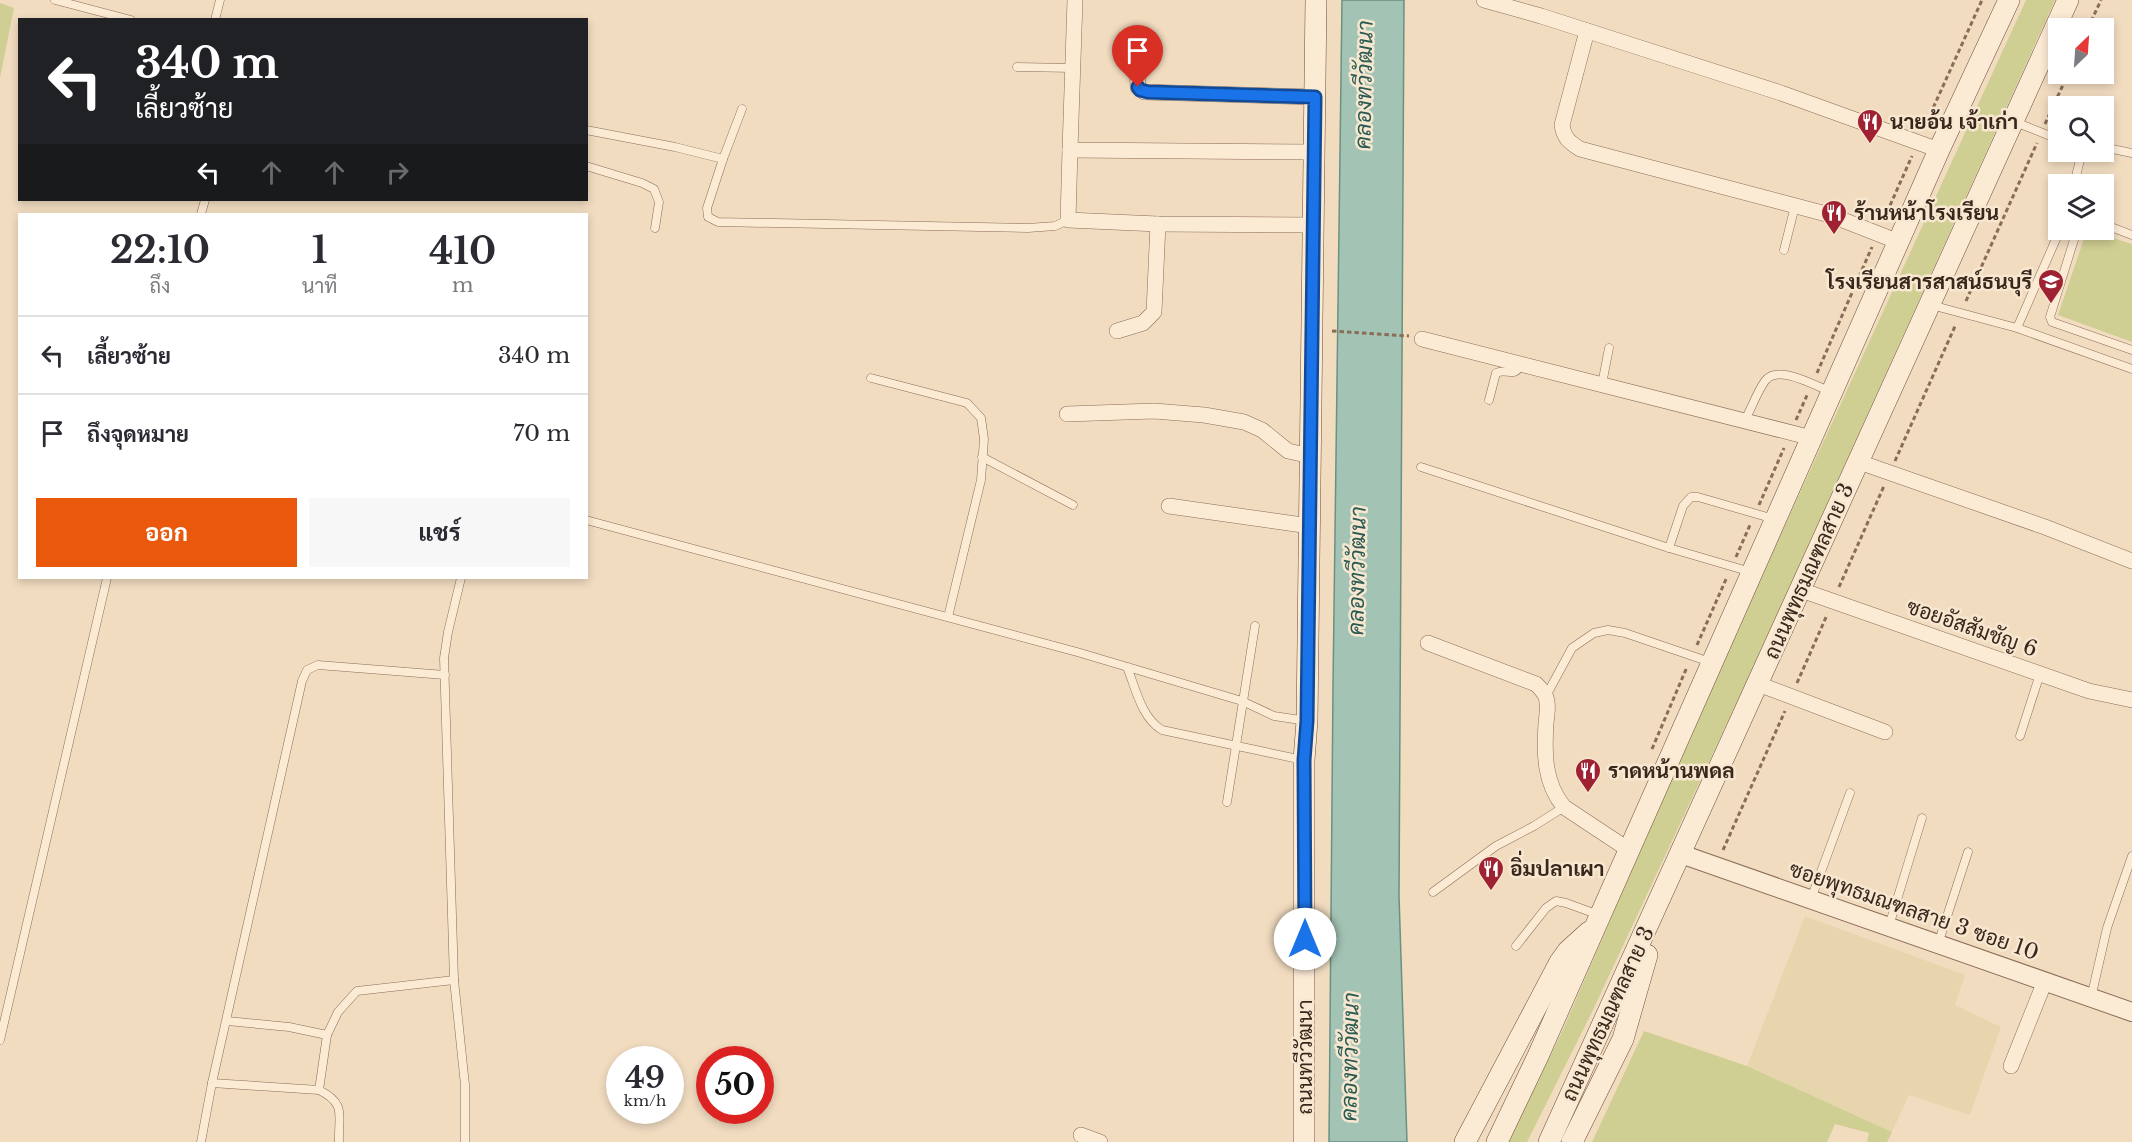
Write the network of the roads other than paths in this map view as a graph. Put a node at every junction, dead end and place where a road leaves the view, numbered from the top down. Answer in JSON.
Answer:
{"nodes":[{"id":1,"x":55,"y":0,"type":"edge"},
{"id":2,"x":220,"y":0,"type":"edge"},
{"id":3,"x":1075,"y":0,"type":"edge"},
{"id":4,"x":1316,"y":0,"type":"edge"},
{"id":5,"x":1484,"y":0,"type":"edge"},
{"id":6,"x":2009,"y":0,"type":"edge"},
{"id":7,"x":2068,"y":0,"type":"edge"},
{"id":8,"x":122,"y":18,"type":"edge"},
{"id":9,"x":216,"y":18,"type":"edge"},
{"id":10,"x":1587,"y":31,"type":"junction"},
{"id":11,"x":1136,"y":47,"type":"dead end"},
{"id":12,"x":1017,"y":67,"type":"dead end"},
{"id":13,"x":1073,"y":68,"type":"junction"},
{"id":14,"x":1315,"y":97,"type":"junction"},
{"id":15,"x":742,"y":109,"type":"dead end"},
{"id":16,"x":2013,"y":122,"type":"junction"},
{"id":17,"x":588,"y":130,"type":"edge"},
{"id":18,"x":2048,"y":135,"type":"edge"},
{"id":19,"x":2114,"y":149,"type":"edge"},
{"id":20,"x":1070,"y":150,"type":"junction"},
{"id":21,"x":1939,"y":150,"type":"junction"},
{"id":22,"x":1314,"y":152,"type":"junction"},
{"id":23,"x":2132,"y":153,"type":"edge"},
{"id":24,"x":723,"y":159,"type":"junction"},
{"id":25,"x":588,"y":167,"type":"edge"},
{"id":26,"x":1795,"y":206,"type":"junction"},
{"id":27,"x":1068,"y":220,"type":"junction"},
{"id":28,"x":1158,"y":224,"type":"junction"},
{"id":29,"x":1314,"y":225,"type":"junction"},
{"id":30,"x":655,"y":228,"type":"dead end"},
{"id":31,"x":2114,"y":228,"type":"edge"},
{"id":32,"x":2132,"y":235,"type":"edge"},
{"id":33,"x":2056,"y":240,"type":"edge"},
{"id":34,"x":2074,"y":240,"type":"edge"},
{"id":35,"x":1899,"y":242,"type":"junction"},
{"id":36,"x":1784,"y":249,"type":"dead end"},
{"id":37,"x":1930,"y":305,"type":"junction"},
{"id":38,"x":2018,"y":328,"type":"junction"},
{"id":39,"x":1117,"y":331,"type":"dead end"},
{"id":40,"x":1417,"y":338,"type":"road end"},
{"id":41,"x":1609,"y":348,"type":"dead end"},
{"id":42,"x":2132,"y":350,"type":"edge"},
{"id":43,"x":1522,"y":364,"type":"junction"},
{"id":44,"x":2132,"y":369,"type":"edge"},
{"id":45,"x":871,"y":378,"type":"dead end"},
{"id":46,"x":1602,"y":384,"type":"junction"},
{"id":47,"x":1832,"y":392,"type":"junction"},
{"id":48,"x":1489,"y":400,"type":"dead end"},
{"id":49,"x":1067,"y":414,"type":"dead end"},
{"id":50,"x":1745,"y":420,"type":"junction"},
{"id":51,"x":1812,"y":438,"type":"junction"},
{"id":52,"x":1311,"y":456,"type":"junction"},
{"id":53,"x":982,"y":457,"type":"junction"},
{"id":54,"x":1859,"y":462,"type":"junction"},
{"id":55,"x":1421,"y":467,"type":"dead end"},
{"id":56,"x":1073,"y":505,"type":"dead end"},
{"id":57,"x":1169,"y":506,"type":"dead end"},
{"id":58,"x":1775,"y":520,"type":"junction"},
{"id":59,"x":588,"y":521,"type":"edge"},
{"id":60,"x":1310,"y":526,"type":"junction"},
{"id":61,"x":1669,"y":548,"type":"junction"},
{"id":62,"x":2132,"y":561,"type":"edge"},
{"id":63,"x":1752,"y":572,"type":"junction"},
{"id":64,"x":107,"y":579,"type":"edge"},
{"id":65,"x":461,"y":579,"type":"edge"},
{"id":66,"x":1800,"y":590,"type":"junction"},
{"id":67,"x":948,"y":617,"type":"junction"},
{"id":68,"x":1255,"y":626,"type":"dead end"},
{"id":69,"x":1428,"y":643,"type":"dead end"},
{"id":70,"x":1712,"y":663,"type":"junction"},
{"id":71,"x":1127,"y":667,"type":"junction"},
{"id":72,"x":2040,"y":674,"type":"junction"},
{"id":73,"x":445,"y":675,"type":"junction"},
{"id":74,"x":1758,"y":684,"type":"junction"},
{"id":75,"x":1546,"y":696,"type":"junction"},
{"id":76,"x":2132,"y":700,"type":"edge"},
{"id":77,"x":1242,"y":701,"type":"junction"},
{"id":78,"x":1307,"y":721,"type":"junction"},
{"id":79,"x":1885,"y":732,"type":"dead end"},
{"id":80,"x":2020,"y":736,"type":"dead end"},
{"id":81,"x":1236,"y":746,"type":"junction"},
{"id":82,"x":1304,"y":760,"type":"junction"},
{"id":83,"x":1850,"y":793,"type":"dead end"},
{"id":84,"x":1227,"y":802,"type":"dead end"},
{"id":85,"x":1564,"y":807,"type":"junction"},
{"id":86,"x":1922,"y":818,"type":"dead end"},
{"id":87,"x":1629,"y":850,"type":"junction"},
{"id":88,"x":1968,"y":852,"type":"dead end"},
{"id":89,"x":1681,"y":854,"type":"junction"},
{"id":90,"x":2132,"y":856,"type":"edge"},
{"id":91,"x":1667,"y":885,"type":"junction"},
{"id":92,"x":1433,"y":892,"type":"dead end"},
{"id":93,"x":1811,"y":899,"type":"junction"},
{"id":94,"x":1597,"y":921,"type":"junction"},
{"id":95,"x":1889,"y":926,"type":"junction"},
{"id":96,"x":1938,"y":944,"type":"junction"},
{"id":97,"x":1516,"y":946,"type":"dead end"},
{"id":98,"x":454,"y":980,"type":"junction"},
{"id":99,"x":2045,"y":981,"type":"junction"},
{"id":100,"x":2091,"y":998,"type":"junction"},
{"id":101,"x":2132,"y":1012,"type":"edge"},
{"id":102,"x":226,"y":1021,"type":"junction"},
{"id":103,"x":327,"y":1035,"type":"junction"},
{"id":104,"x":0,"y":1040,"type":"edge"},
{"id":105,"x":2011,"y":1066,"type":"dead end"},
{"id":106,"x":212,"y":1083,"type":"junction"},
{"id":107,"x":319,"y":1090,"type":"junction"},
{"id":108,"x":1082,"y":1135,"type":"dead end"},
{"id":109,"x":201,"y":1142,"type":"edge"},
{"id":110,"x":339,"y":1142,"type":"edge"},
{"id":111,"x":465,"y":1142,"type":"edge"},
{"id":112,"x":1100,"y":1142,"type":"edge"},
{"id":113,"x":1304,"y":1142,"type":"edge"},
{"id":114,"x":1465,"y":1142,"type":"edge"},
{"id":115,"x":1497,"y":1142,"type":"edge"},
{"id":116,"x":1549,"y":1142,"type":"edge"},
{"id":117,"x":1572,"y":1142,"type":"edge"}],
"edges":[{"from":1,"to":8,"type":"lane"},
{"from":2,"to":9,"type":"lane"},
{"from":3,"to":13,"type":"street"},
{"from":4,"to":14,"type":"main road","name":"ถนนทวีวัฒนา"},
{"from":5,"to":10,"type":"street"},
{"from":6,"to":21,"type":"main road"},
{"from":7,"to":16,"type":"main road","name":"ถนนพุทธมณฑลสาย 3"},
{"from":10,"to":21,"type":"street"},
{"from":10,"to":26,"type":"street"},
{"from":11,"to":14,"type":"street"},
{"from":12,"to":13,"type":"lane"},
{"from":13,"to":20,"type":"street"},
{"from":14,"to":22,"type":"main road","name":"ถนนทวีวัฒนา"},
{"from":15,"to":24,"type":"lane"},
{"from":16,"to":18,"type":"lane"},
{"from":16,"to":37,"type":"main road","name":"ถนนพุทธมณฑลสาย 3"},
{"from":17,"to":24,"type":"lane"},
{"from":19,"to":23,"type":"lane"},
{"from":20,"to":22,"type":"street"},
{"from":20,"to":27,"type":"street"},
{"from":21,"to":35,"type":"main road"},
{"from":22,"to":29,"type":"main road","name":"ถนนทวีวัฒนา"},
{"from":24,"to":27,"type":"lane"},
{"from":25,"to":30,"type":"lane"},
{"from":26,"to":35,"type":"street"},
{"from":26,"to":36,"type":"lane"},
{"from":27,"to":28,"type":"street"},
{"from":28,"to":29,"type":"street"},
{"from":28,"to":39,"type":"street"},
{"from":29,"to":52,"type":"main road","name":"ถนนทวีวัฒนา"},
{"from":31,"to":32,"type":"lane"},
{"from":33,"to":38,"type":"lane"},
{"from":34,"to":42,"type":"lane"},
{"from":35,"to":47,"type":"main road"},
{"from":37,"to":38,"type":"lane"},
{"from":37,"to":54,"type":"main road","name":"ถนนพุทธมณฑลสาย 3"},
{"from":38,"to":44,"type":"lane"},
{"from":40,"to":43,"type":"street"},
{"from":41,"to":46,"type":"lane"},
{"from":43,"to":46,"type":"street"},
{"from":43,"to":48,"type":"lane"},
{"from":45,"to":53,"type":"lane"},
{"from":46,"to":50,"type":"street"},
{"from":47,"to":50,"type":"lane"},
{"from":47,"to":51,"type":"main road"},
{"from":49,"to":52,"type":"street"},
{"from":50,"to":51,"type":"street"},
{"from":51,"to":58,"type":"main road"},
{"from":52,"to":60,"type":"main road","name":"ถนนทวีวัฒนา"},
{"from":53,"to":56,"type":"lane"},
{"from":53,"to":67,"type":"lane"},
{"from":54,"to":62,"type":"street"},
{"from":54,"to":66,"type":"main road","name":"ถนนพุทธมณฑลสาย 3"},
{"from":55,"to":61,"type":"lane"},
{"from":57,"to":60,"type":"street"},
{"from":58,"to":61,"type":"lane"},
{"from":58,"to":63,"type":"main road"},
{"from":59,"to":67,"type":"lane"},
{"from":60,"to":78,"type":"main road","name":"ถนนทวีวัฒนา"},
{"from":61,"to":63,"type":"lane"},
{"from":63,"to":70,"type":"main road"},
{"from":64,"to":104,"type":"lane"},
{"from":65,"to":73,"type":"lane"},
{"from":66,"to":72,"type":"street","name":"ซอยอัสสัมชัญ 6"},
{"from":66,"to":74,"type":"main road","name":"ถนนพุทธมณฑลสาย 3"},
{"from":67,"to":71,"type":"lane"},
{"from":68,"to":77,"type":"lane"},
{"from":69,"to":75,"type":"street"},
{"from":70,"to":75,"type":"lane"},
{"from":70,"to":87,"type":"main road"},
{"from":71,"to":77,"type":"lane"},
{"from":71,"to":81,"type":"lane"},
{"from":72,"to":76,"type":"street","name":"ซอยอัสสัมชัญ 6"},
{"from":72,"to":80,"type":"lane"},
{"from":73,"to":98,"type":"lane"},
{"from":73,"to":102,"type":"lane"},
{"from":74,"to":79,"type":"street"},
{"from":74,"to":89,"type":"main road","name":"ถนนพุทธมณฑลสาย 3"},
{"from":75,"to":85,"type":"street"},
{"from":77,"to":78,"type":"lane"},
{"from":77,"to":81,"type":"lane"},
{"from":78,"to":82,"type":"main road","name":"ถนนทวีวัฒนา"},
{"from":81,"to":82,"type":"lane"},
{"from":81,"to":84,"type":"lane"},
{"from":82,"to":113,"type":"main road","name":"ถนนทวีวัฒนา"},
{"from":83,"to":93,"type":"lane"},
{"from":85,"to":87,"type":"street"},
{"from":85,"to":92,"type":"lane"},
{"from":86,"to":95,"type":"lane"},
{"from":87,"to":94,"type":"main road"},
{"from":88,"to":96,"type":"lane"},
{"from":89,"to":91,"type":"main road","name":"ถนนพุทธมณฑลสาย 3"},
{"from":89,"to":93,"type":"street","name":"ซอยพุทธมณฑลสาย 3 ซอย 10"},
{"from":90,"to":100,"type":"lane"},
{"from":91,"to":116,"type":"main road","name":"ถนนพุทธมณฑลสาย 3"},
{"from":91,"to":117,"type":"main road"},
{"from":93,"to":95,"type":"street","name":"ซอยพุทธมณฑลสาย 3 ซอย 10"},
{"from":94,"to":97,"type":"lane"},
{"from":94,"to":114,"type":"main road"},
{"from":94,"to":115,"type":"main road"},
{"from":95,"to":96,"type":"street","name":"ซอยพุทธมณฑลสาย 3 ซอย 10"},
{"from":96,"to":99,"type":"street","name":"ซอยพุทธมณฑลสาย 3 ซอย 10"},
{"from":98,"to":103,"type":"lane"},
{"from":98,"to":111,"type":"lane"},
{"from":99,"to":100,"type":"street","name":"ซอยพุทธมณฑลสาย 3 ซอย 10"},
{"from":99,"to":105,"type":"street"},
{"from":100,"to":101,"type":"street","name":"ซอยพุทธมณฑลสาย 3 ซอย 10"},
{"from":102,"to":103,"type":"lane"},
{"from":102,"to":106,"type":"lane"},
{"from":103,"to":107,"type":"lane"},
{"from":106,"to":107,"type":"lane"},
{"from":106,"to":109,"type":"lane"},
{"from":107,"to":110,"type":"lane"},
{"from":108,"to":112,"type":"street"}]}
